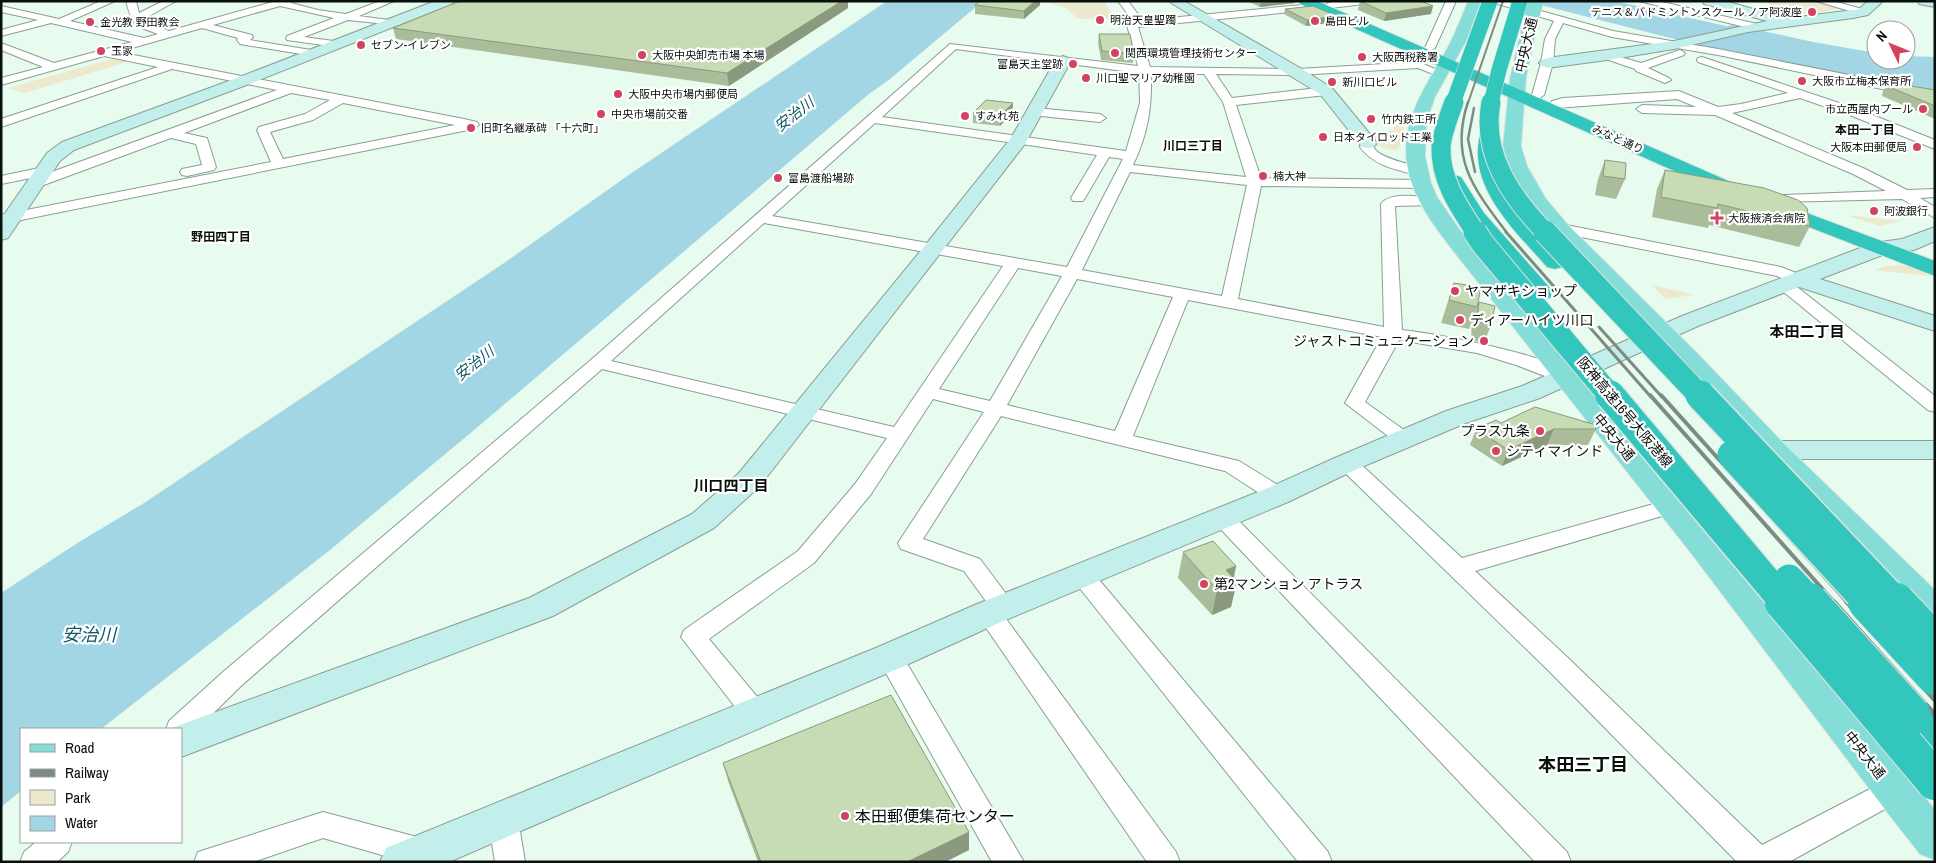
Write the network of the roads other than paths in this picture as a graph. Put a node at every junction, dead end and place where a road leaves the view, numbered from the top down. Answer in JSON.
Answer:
{"nodes":[{"id":1,"x":11,"y":1,"type":"edge"},
{"id":2,"x":110,"y":1,"type":"edge"},
{"id":3,"x":131,"y":1,"type":"edge"},
{"id":4,"x":171,"y":1,"type":"edge"},
{"id":5,"x":316,"y":1,"type":"edge"},
{"id":6,"x":389,"y":1,"type":"edge"},
{"id":7,"x":447,"y":1,"type":"edge"},
{"id":8,"x":1123,"y":1,"type":"edge"},
{"id":9,"x":1174,"y":1,"type":"edge"},
{"id":10,"x":1364,"y":1,"type":"edge"},
{"id":11,"x":1451,"y":1,"type":"edge"},
{"id":12,"x":1475,"y":1,"type":"edge"},
{"id":13,"x":1492,"y":1,"type":"edge"},
{"id":14,"x":1520,"y":1,"type":"edge"},
{"id":15,"x":1644,"y":1,"type":"edge"},
{"id":16,"x":1709,"y":1,"type":"edge"},
{"id":17,"x":1821,"y":1,"type":"edge"},
{"id":18,"x":1877,"y":1,"type":"edge"},
{"id":19,"x":1924,"y":1,"type":"edge"},
{"id":20,"x":1,"y":3,"type":"edge"},
{"id":21,"x":1319,"y":3,"type":"edge"},
{"id":22,"x":1935,"y":3,"type":"edge"},
{"id":23,"x":286,"y":4,"type":"edge"},
{"id":24,"x":1534,"y":8,"type":"edge"},
{"id":25,"x":1,"y":9,"type":"edge"},
{"id":26,"x":1863,"y":12,"type":"junction"},
{"id":27,"x":347,"y":17,"type":"junction"},
{"id":28,"x":136,"y":18,"type":"junction"},
{"id":29,"x":1204,"y":19,"type":"junction"},
{"id":30,"x":1560,"y":19,"type":"junction"},
{"id":31,"x":56,"y":21,"type":"junction"},
{"id":32,"x":392,"y":23,"type":"junction"},
{"id":33,"x":1788,"y":23,"type":"junction"},
{"id":34,"x":1132,"y":25,"type":"junction"},
{"id":35,"x":203,"y":26,"type":"junction"},
{"id":36,"x":1753,"y":27,"type":"junction"},
{"id":37,"x":1,"y":33,"type":"edge"},
{"id":38,"x":169,"y":35,"type":"junction"},
{"id":39,"x":145,"y":42,"type":"junction"},
{"id":40,"x":336,"y":44,"type":"junction"},
{"id":41,"x":1,"y":46,"type":"edge"},
{"id":42,"x":1674,"y":47,"type":"junction"},
{"id":43,"x":1430,"y":48,"type":"junction"},
{"id":44,"x":105,"y":53,"type":"junction"},
{"id":45,"x":314,"y":53,"type":"junction"},
{"id":46,"x":1607,"y":56,"type":"junction"},
{"id":47,"x":1063,"y":61,"type":"junction"},
{"id":48,"x":1547,"y":63,"type":"junction"},
{"id":49,"x":1445,"y":64,"type":"junction"},
{"id":50,"x":170,"y":66,"type":"junction"},
{"id":51,"x":1641,"y":67,"type":"junction"},
{"id":52,"x":54,"y":68,"type":"junction"},
{"id":53,"x":1145,"y":70,"type":"junction"},
{"id":54,"x":1208,"y":71,"type":"junction"},
{"id":55,"x":1297,"y":72,"type":"junction"},
{"id":56,"x":1665,"y":80,"type":"dead end"},
{"id":57,"x":243,"y":81,"type":"junction"},
{"id":58,"x":1,"y":82,"type":"edge"},
{"id":59,"x":267,"y":86,"type":"junction"},
{"id":60,"x":288,"y":90,"type":"junction"},
{"id":61,"x":1516,"y":90,"type":"junction"},
{"id":62,"x":1326,"y":91,"type":"junction"},
{"id":63,"x":1801,"y":94,"type":"junction"},
{"id":64,"x":1538,"y":96,"type":"junction"},
{"id":65,"x":1935,"y":96,"type":"edge"},
{"id":66,"x":340,"y":99,"type":"junction"},
{"id":67,"x":1229,"y":102,"type":"junction"},
{"id":68,"x":1556,"y":104,"type":"junction"},
{"id":69,"x":1717,"y":111,"type":"junction"},
{"id":70,"x":1034,"y":112,"type":"junction"},
{"id":71,"x":1575,"y":112,"type":"junction"},
{"id":72,"x":221,"y":115,"type":"junction"},
{"id":73,"x":1100,"y":118,"type":"dead end"},
{"id":74,"x":874,"y":119,"type":"junction"},
{"id":75,"x":1,"y":123,"type":"edge"},
{"id":76,"x":277,"y":126,"type":"junction"},
{"id":77,"x":172,"y":134,"type":"junction"},
{"id":78,"x":1073,"y":135,"type":"dead end"},
{"id":79,"x":1488,"y":137,"type":"junction"},
{"id":80,"x":1019,"y":140,"type":"junction"},
{"id":81,"x":1368,"y":143,"type":"joint"},
{"id":82,"x":1935,"y":145,"type":"edge"},
{"id":83,"x":1066,"y":147,"type":"junction"},
{"id":84,"x":1105,"y":153,"type":"junction"},
{"id":85,"x":1129,"y":162,"type":"junction"},
{"id":86,"x":279,"y":164,"type":"junction"},
{"id":87,"x":1424,"y":164,"type":"junction"},
{"id":88,"x":210,"y":172,"type":"junction"},
{"id":89,"x":42,"y":174,"type":"junction"},
{"id":90,"x":1,"y":180,"type":"edge"},
{"id":91,"x":1255,"y":182,"type":"junction"},
{"id":92,"x":1935,"y":193,"type":"edge"},
{"id":93,"x":1762,"y":195,"type":"junction"},
{"id":94,"x":1906,"y":196,"type":"junction"},
{"id":95,"x":1078,"y":198,"type":"dead end"},
{"id":96,"x":1432,"y":202,"type":"junction"},
{"id":97,"x":12,"y":213,"type":"edge"},
{"id":98,"x":1935,"y":214,"type":"edge"},
{"id":99,"x":761,"y":218,"type":"junction"},
{"id":100,"x":1561,"y":228,"type":"junction"},
{"id":101,"x":1935,"y":232,"type":"edge"},
{"id":102,"x":1,"y":234,"type":"edge"},
{"id":103,"x":1906,"y":246,"type":"junction"},
{"id":104,"x":935,"y":248,"type":"junction"},
{"id":105,"x":1881,"y":248,"type":"junction"},
{"id":106,"x":1935,"y":257,"type":"edge"},
{"id":107,"x":1013,"y":263,"type":"junction"},
{"id":108,"x":1935,"y":269,"type":"edge"},
{"id":109,"x":1072,"y":273,"type":"junction"},
{"id":110,"x":1793,"y":283,"type":"junction"},
{"id":111,"x":1182,"y":295,"type":"junction"},
{"id":112,"x":1229,"y":303,"type":"junction"},
{"id":113,"x":1935,"y":324,"type":"edge"},
{"id":114,"x":1393,"y":334,"type":"junction"},
{"id":115,"x":1664,"y":334,"type":"junction"},
{"id":116,"x":598,"y":362,"type":"junction"},
{"id":117,"x":1563,"y":377,"type":"junction"},
{"id":118,"x":928,"y":392,"type":"junction"},
{"id":119,"x":1935,"y":406,"type":"edge"},
{"id":120,"x":996,"y":408,"type":"junction"},
{"id":121,"x":803,"y":413,"type":"junction"},
{"id":122,"x":900,"y":435,"type":"junction"},
{"id":123,"x":1122,"y":439,"type":"junction"},
{"id":124,"x":1404,"y":439,"type":"junction"},
{"id":125,"x":1774,"y":450,"type":"junction"},
{"id":126,"x":1935,"y":450,"type":"edge"},
{"id":127,"x":1347,"y":463,"type":"junction"},
{"id":128,"x":1278,"y":495,"type":"junction"},
{"id":129,"x":1671,"y":506,"type":"junction"},
{"id":130,"x":1222,"y":517,"type":"junction"},
{"id":131,"x":1457,"y":568,"type":"junction"},
{"id":132,"x":1082,"y":575,"type":"junction"},
{"id":133,"x":996,"y":610,"type":"junction"},
{"id":134,"x":1935,"y":611,"type":"edge"},
{"id":135,"x":1935,"y":643,"type":"edge"},
{"id":136,"x":890,"y":657,"type":"junction"},
{"id":137,"x":1935,"y":676,"type":"edge"},
{"id":138,"x":755,"y":713,"type":"junction"},
{"id":139,"x":180,"y":728,"type":"edge"},
{"id":140,"x":182,"y":741,"type":"edge"},
{"id":141,"x":1935,"y":742,"type":"edge"},
{"id":142,"x":1935,"y":781,"type":"edge"},
{"id":143,"x":1893,"y":790,"type":"junction"},
{"id":144,"x":503,"y":819,"type":"junction"},
{"id":145,"x":1935,"y":841,"type":"edge"},
{"id":146,"x":56,"y":843,"type":"edge"},
{"id":147,"x":412,"y":857,"type":"edge"},
{"id":148,"x":1004,"y":860,"type":"edge"},
{"id":149,"x":35,"y":862,"type":"edge"},
{"id":150,"x":209,"y":862,"type":"edge"},
{"id":151,"x":510,"y":862,"type":"edge"},
{"id":152,"x":1164,"y":862,"type":"edge"},
{"id":153,"x":1317,"y":862,"type":"edge"},
{"id":154,"x":1556,"y":862,"type":"edge"},
{"id":155,"x":1759,"y":862,"type":"edge"}],
"edges":[{"from":1,"to":20,"type":"street"},
{"from":2,"to":31,"type":"street"},
{"from":3,"to":28,"type":"street"},
{"from":4,"to":28,"type":"street"},
{"from":5,"to":23,"type":"street"},
{"from":6,"to":27,"type":"street"},
{"from":7,"to":32,"type":"street"},
{"from":8,"to":34,"type":"street"},
{"from":9,"to":29,"type":"street"},
{"from":10,"to":21,"type":"street"},
{"from":11,"to":43,"type":"street"},
{"from":12,"to":49,"type":"main road"},
{"from":13,"to":30,"type":"street"},
{"from":13,"to":87,"type":"highway","name":"阪神高速16号大阪港線","bridge":true},
{"from":14,"to":79,"type":"highway","bridge":true},
{"from":15,"to":36,"type":"street"},
{"from":16,"to":33,"type":"street"},
{"from":17,"to":26,"type":"street"},
{"from":18,"to":26,"type":"street"},
{"from":19,"to":22,"type":"street"},
{"from":21,"to":29,"type":"street"},
{"from":21,"to":43,"type":"highway","name":"みなと通り"},
{"from":21,"to":49,"type":"highway","name":"みなと通り"},
{"from":23,"to":27,"type":"street"},
{"from":23,"to":35,"type":"street"},
{"from":24,"to":61,"type":"main road","name":"中央大通"},
{"from":25,"to":31,"type":"street"},
{"from":26,"to":33,"type":"street"},
{"from":27,"to":32,"type":"street"},
{"from":27,"to":40,"type":"street"},
{"from":28,"to":38,"type":"street"},
{"from":29,"to":34,"type":"street"},
{"from":29,"to":55,"type":"street"},
{"from":30,"to":42,"type":"street"},
{"from":30,"to":48,"type":"street"},
{"from":31,"to":37,"type":"street"},
{"from":31,"to":39,"type":"street"},
{"from":32,"to":40,"type":"street"},
{"from":33,"to":36,"type":"street"},
{"from":34,"to":53,"type":"street"},
{"from":35,"to":38,"type":"street"},
{"from":35,"to":45,"type":"street"},
{"from":36,"to":42,"type":"street"},
{"from":38,"to":39,"type":"street"},
{"from":39,"to":44,"type":"street"},
{"from":40,"to":45,"type":"street"},
{"from":41,"to":52,"type":"street"},
{"from":42,"to":46,"type":"street"},
{"from":42,"to":51,"type":"street"},
{"from":42,"to":63,"type":"street"},
{"from":42,"to":65,"type":"street"},
{"from":43,"to":49,"type":"highway","name":"みなと通り"},
{"from":44,"to":50,"type":"street"},
{"from":44,"to":52,"type":"street"},
{"from":45,"to":57,"type":"street"},
{"from":46,"to":48,"type":"street"},
{"from":46,"to":51,"type":"street"},
{"from":47,"to":53,"type":"street"},
{"from":47,"to":70,"type":"street"},
{"from":47,"to":74,"type":"street"},
{"from":48,"to":64,"type":"street"},
{"from":49,"to":55,"type":"street"},
{"from":49,"to":61,"type":"highway","name":"みなと通り"},
{"from":49,"to":87,"type":"main road"},
{"from":50,"to":57,"type":"street"},
{"from":50,"to":75,"type":"street"},
{"from":51,"to":56,"type":"street"},
{"from":52,"to":58,"type":"street"},
{"from":53,"to":54,"type":"street"},
{"from":53,"to":85,"type":"street"},
{"from":54,"to":55,"type":"street"},
{"from":54,"to":67,"type":"street"},
{"from":55,"to":62,"type":"street"},
{"from":57,"to":59,"type":"street"},
{"from":57,"to":89,"type":"street"},
{"from":59,"to":60,"type":"street"},
{"from":59,"to":89,"type":"street"},
{"from":60,"to":66,"type":"street"},
{"from":60,"to":72,"type":"street"},
{"from":61,"to":64,"type":"highway","name":"みなと通り"},
{"from":61,"to":93,"type":"highway","name":"みなと通り"},
{"from":61,"to":100,"type":"main road","name":"中央大通"},
{"from":62,"to":67,"type":"street"},
{"from":62,"to":81,"type":"street"},
{"from":63,"to":69,"type":"street"},
{"from":63,"to":82,"type":"street"},
{"from":64,"to":68,"type":"highway","name":"みなと通り"},
{"from":66,"to":76,"type":"street"},
{"from":66,"to":86,"type":"street"},
{"from":67,"to":91,"type":"street"},
{"from":68,"to":69,"type":"street"},
{"from":68,"to":71,"type":"highway","name":"みなと通り"},
{"from":69,"to":71,"type":"street"},
{"from":69,"to":94,"type":"street"},
{"from":70,"to":73,"type":"street"},
{"from":70,"to":80,"type":"street"},
{"from":71,"to":93,"type":"highway","name":"みなと通り"},
{"from":72,"to":76,"type":"street"},
{"from":72,"to":77,"type":"street"},
{"from":74,"to":80,"type":"street"},
{"from":74,"to":99,"type":"street"},
{"from":76,"to":86,"type":"street"},
{"from":77,"to":88,"type":"street"},
{"from":77,"to":89,"type":"street"},
{"from":78,"to":83,"type":"street"},
{"from":79,"to":135,"type":"highway","bridge":true},
{"from":79,"to":137,"type":"highway","bridge":true},
{"from":80,"to":83,"type":"street"},
{"from":80,"to":104,"type":"street"},
{"from":81,"to":87,"type":"street"},
{"from":83,"to":84,"type":"street"},
{"from":84,"to":85,"type":"street"},
{"from":84,"to":95,"type":"street"},
{"from":85,"to":91,"type":"street"},
{"from":85,"to":109,"type":"street"},
{"from":86,"to":88,"type":"street"},
{"from":87,"to":91,"type":"street"},
{"from":87,"to":96,"type":"main road","name":"中央大通"},
{"from":87,"to":141,"type":"highway","bridge":true},
{"from":87,"to":142,"type":"highway","name":"阪神高速16号大阪港線","bridge":true},
{"from":88,"to":97,"type":"street"},
{"from":89,"to":90,"type":"street"},
{"from":89,"to":97,"type":"street"},
{"from":91,"to":112,"type":"street"},
{"from":92,"to":94,"type":"street"},
{"from":93,"to":94,"type":"street"},
{"from":93,"to":103,"type":"highway","name":"みなと通り"},
{"from":93,"to":105,"type":"highway","name":"みなと通り"},
{"from":94,"to":98,"type":"street"},
{"from":96,"to":114,"type":"street"},
{"from":96,"to":117,"type":"main road","name":"中央大通"},
{"from":97,"to":102,"type":"street"},
{"from":99,"to":104,"type":"street"},
{"from":99,"to":116,"type":"street"},
{"from":100,"to":110,"type":"street"},
{"from":100,"to":115,"type":"main road","name":"中央大通"},
{"from":101,"to":103,"type":"street"},
{"from":103,"to":105,"type":"street"},
{"from":103,"to":106,"type":"highway","name":"みなと通り"},
{"from":104,"to":107,"type":"street"},
{"from":104,"to":121,"type":"street"},
{"from":105,"to":108,"type":"highway","name":"みなと通り"},
{"from":105,"to":110,"type":"street"},
{"from":107,"to":109,"type":"street"},
{"from":107,"to":118,"type":"street"},
{"from":109,"to":111,"type":"street"},
{"from":109,"to":120,"type":"street"},
{"from":110,"to":113,"type":"street"},
{"from":110,"to":115,"type":"street"},
{"from":110,"to":119,"type":"street"},
{"from":111,"to":112,"type":"street"},
{"from":111,"to":123,"type":"street"},
{"from":112,"to":114,"type":"street"},
{"from":114,"to":117,"type":"street"},
{"from":114,"to":124,"type":"street"},
{"from":115,"to":117,"type":"street"},
{"from":115,"to":125,"type":"main road","name":"中央大通"},
{"from":116,"to":121,"type":"street"},
{"from":116,"to":139,"type":"street"},
{"from":117,"to":124,"type":"street"},
{"from":117,"to":129,"type":"main road","name":"中央大通"},
{"from":118,"to":120,"type":"street"},
{"from":118,"to":122,"type":"street"},
{"from":120,"to":123,"type":"street"},
{"from":120,"to":133,"type":"street"},
{"from":121,"to":122,"type":"street"},
{"from":121,"to":140,"type":"street"},
{"from":122,"to":138,"type":"street"},
{"from":123,"to":128,"type":"street"},
{"from":124,"to":127,"type":"street"},
{"from":125,"to":126,"type":"street"},
{"from":125,"to":134,"type":"main road","name":"中央大通"},
{"from":127,"to":128,"type":"street"},
{"from":127,"to":131,"type":"street"},
{"from":128,"to":130,"type":"street"},
{"from":129,"to":131,"type":"street"},
{"from":129,"to":143,"type":"main road","name":"中央大通"},
{"from":130,"to":132,"type":"street"},
{"from":130,"to":154,"type":"street"},
{"from":131,"to":155,"type":"street"},
{"from":132,"to":133,"type":"street"},
{"from":132,"to":153,"type":"street"},
{"from":133,"to":136,"type":"street"},
{"from":133,"to":152,"type":"street"},
{"from":136,"to":138,"type":"street"},
{"from":136,"to":148,"type":"street"},
{"from":138,"to":144,"type":"street"},
{"from":143,"to":145,"type":"main road","name":"中央大通"},
{"from":143,"to":155,"type":"street"},
{"from":144,"to":147,"type":"street"},
{"from":144,"to":151,"type":"street"},
{"from":146,"to":149,"type":"street"},
{"from":147,"to":150,"type":"street"}]}
